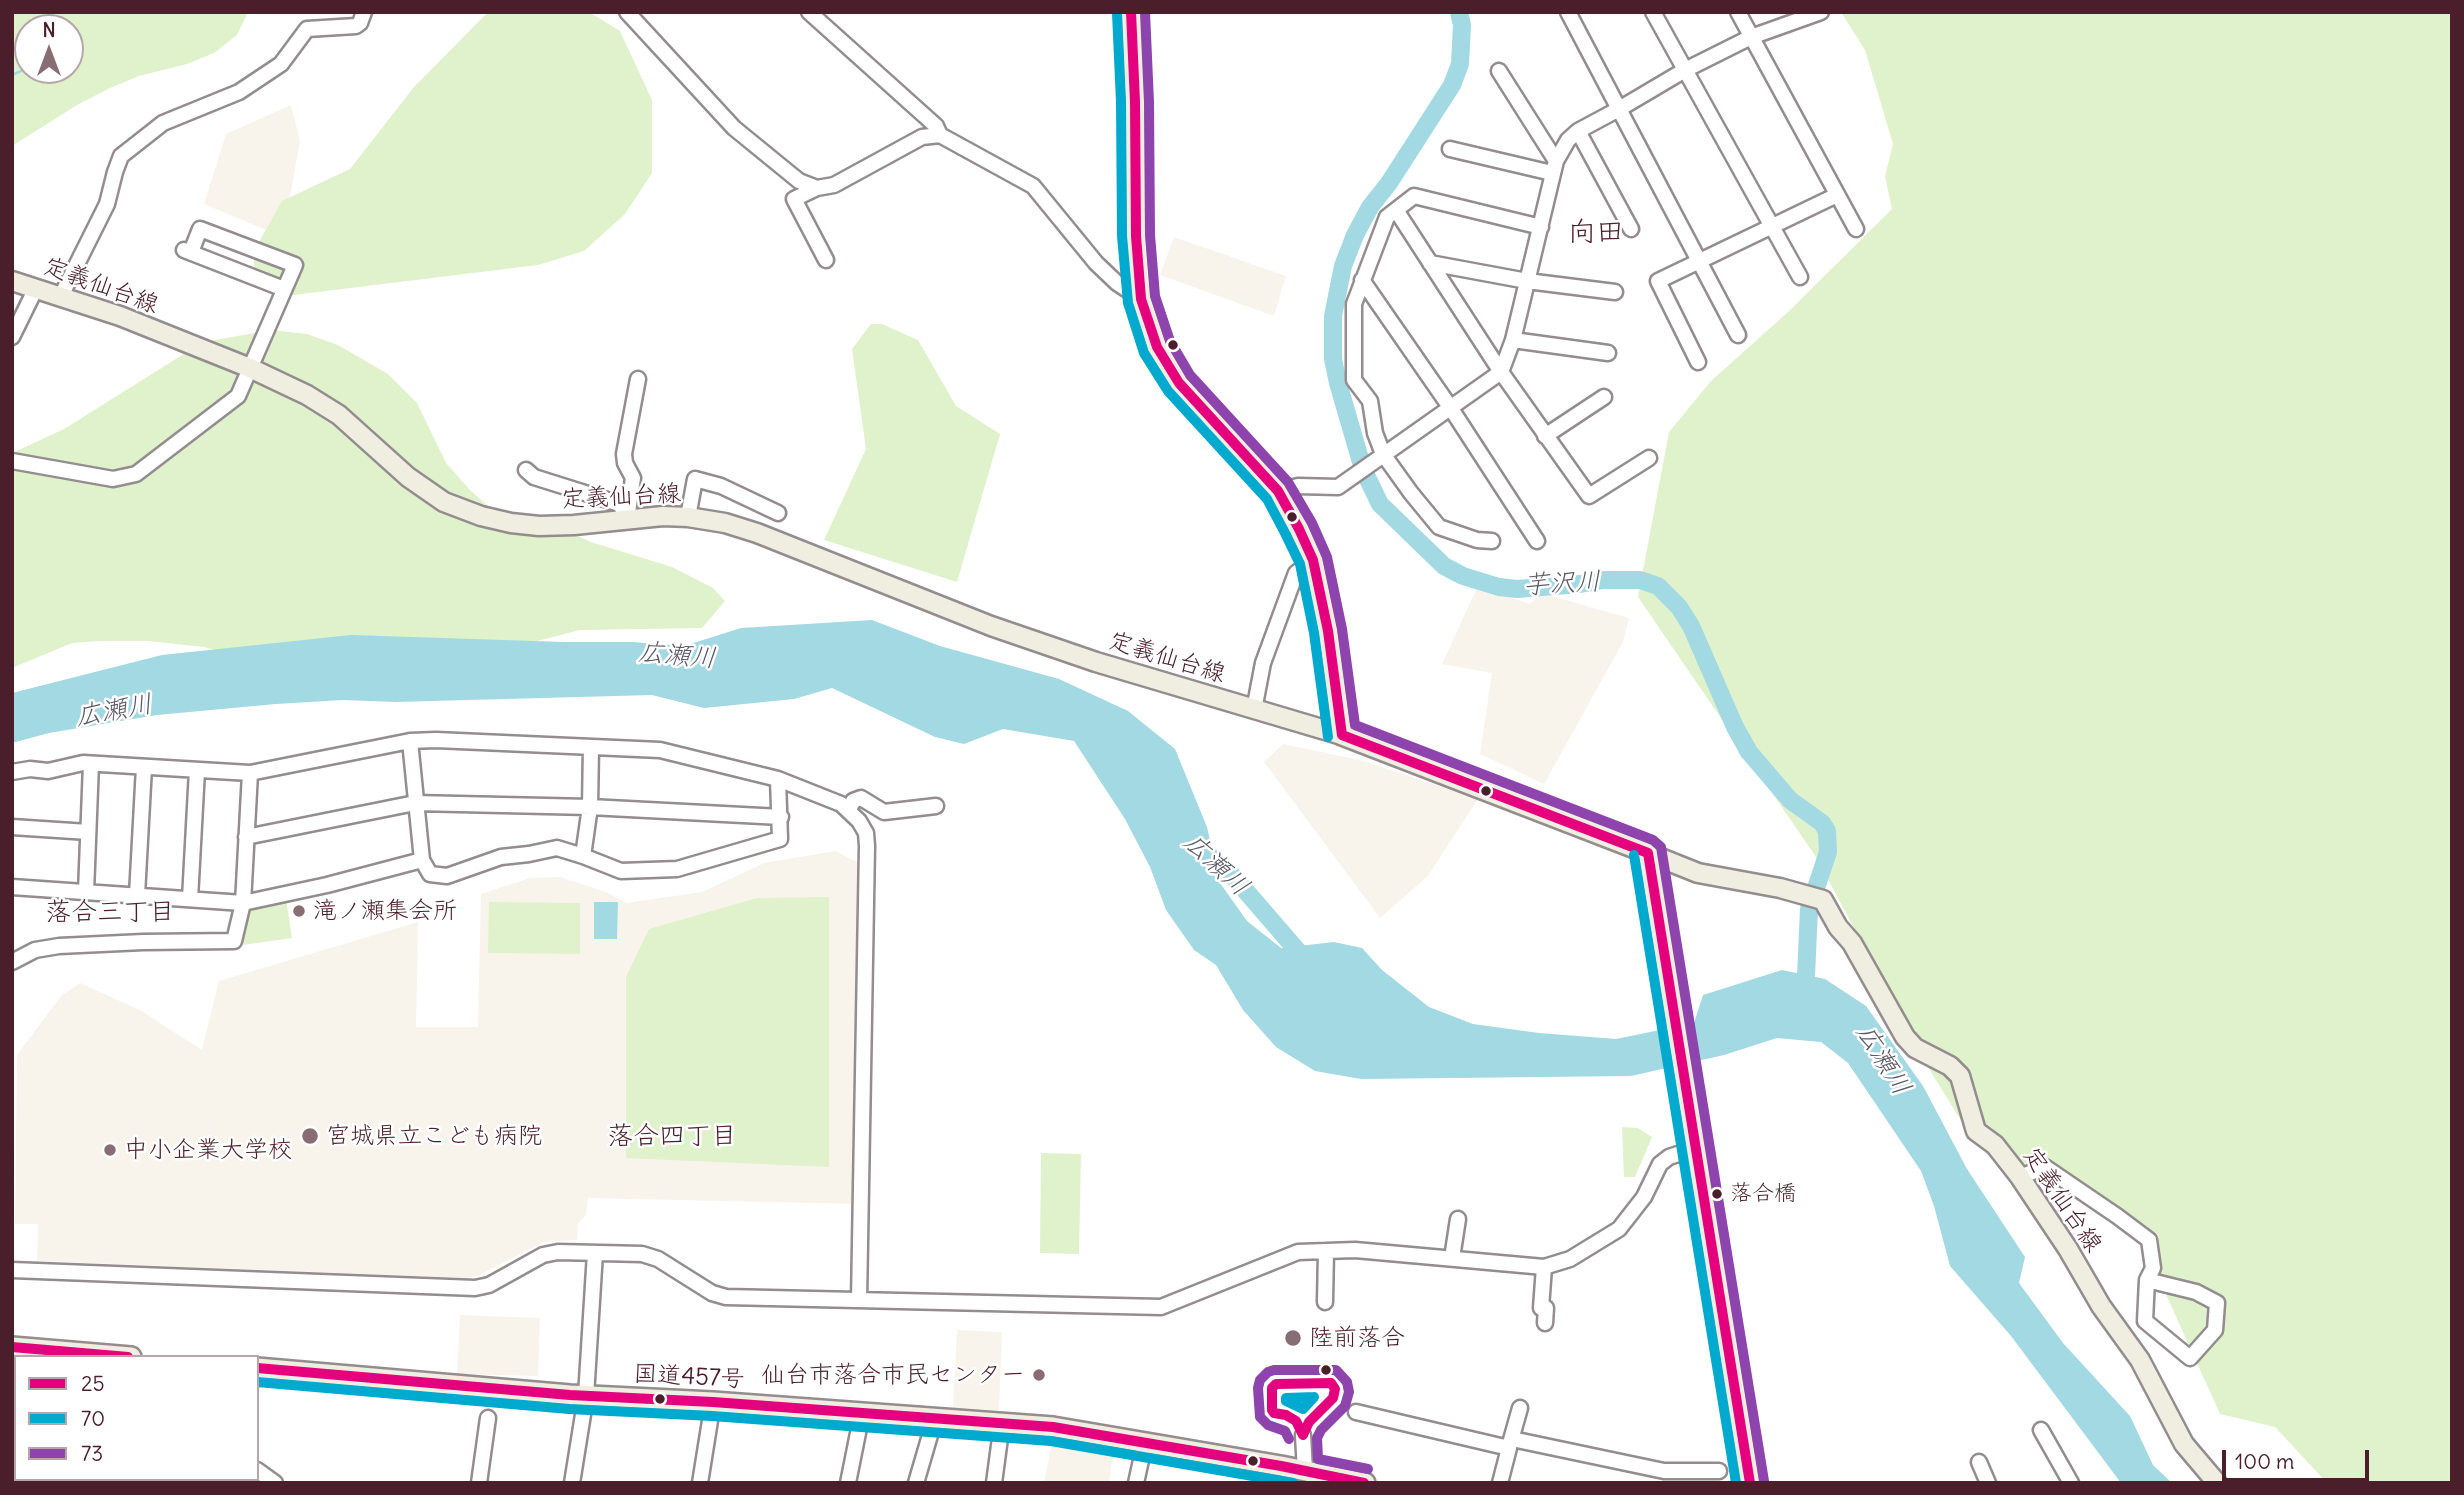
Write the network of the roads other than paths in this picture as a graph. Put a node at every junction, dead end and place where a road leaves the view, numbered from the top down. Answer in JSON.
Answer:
{"nodes":[{"id":1,"x":365,"y":12,"type":"edge"},
{"id":2,"x":627,"y":12,"type":"edge"},
{"id":3,"x":809,"y":12,"type":"edge"},
{"id":4,"x":1131,"y":12,"type":"edge"},
{"id":5,"x":1568,"y":12,"type":"edge"},
{"id":6,"x":1653,"y":12,"type":"edge"},
{"id":7,"x":1738,"y":12,"type":"edge"},
{"id":8,"x":1821,"y":12,"type":"edge"},
{"id":9,"x":1751,"y":37,"type":"junction"},
{"id":10,"x":1499,"y":71,"type":"dead end"},
{"id":11,"x":1685,"y":71,"type":"junction"},
{"id":12,"x":1619,"y":109,"type":"junction"},
{"id":13,"x":1578,"y":131,"type":"junction"},
{"id":14,"x":940,"y":135,"type":"junction"},
{"id":15,"x":1450,"y":149,"type":"dead end"},
{"id":16,"x":1554,"y":167,"type":"junction"},
{"id":17,"x":817,"y":188,"type":"junction"},
{"id":18,"x":1837,"y":195,"type":"junction"},
{"id":19,"x":1396,"y":210,"type":"junction"},
{"id":20,"x":1541,"y":227,"type":"junction"},
{"id":21,"x":1773,"y":228,"type":"junction"},
{"id":22,"x":1631,"y":229,"type":"dead end"},
{"id":23,"x":1856,"y":229,"type":"dead end"},
{"id":24,"x":826,"y":261,"type":"dead end"},
{"id":25,"x":1699,"y":261,"type":"junction"},
{"id":26,"x":1430,"y":263,"type":"junction"},
{"id":27,"x":1800,"y":277,"type":"dead end"},
{"id":28,"x":1362,"y":280,"type":"junction"},
{"id":29,"x":12,"y":281,"type":"edge"},
{"id":30,"x":1527,"y":281,"type":"junction"},
{"id":31,"x":36,"y":288,"type":"junction"},
{"id":32,"x":284,"y":289,"type":"junction"},
{"id":33,"x":1615,"y":292,"type":"dead end"},
{"id":34,"x":61,"y":296,"type":"junction"},
{"id":35,"x":1141,"y":299,"type":"junction"},
{"id":36,"x":1738,"y":335,"type":"dead end"},
{"id":37,"x":12,"y":337,"type":"edge"},
{"id":38,"x":1513,"y":340,"type":"junction"},
{"id":39,"x":1608,"y":354,"type":"dead end"},
{"id":40,"x":1698,"y":362,"type":"dead end"},
{"id":41,"x":250,"y":368,"type":"junction"},
{"id":42,"x":1501,"y":372,"type":"junction"},
{"id":43,"x":638,"y":379,"type":"dead end"},
{"id":44,"x":1604,"y":397,"type":"dead end"},
{"id":45,"x":1450,"y":407,"type":"junction"},
{"id":46,"x":1545,"y":436,"type":"junction"},
{"id":47,"x":1382,"y":456,"type":"junction"},
{"id":48,"x":1649,"y":458,"type":"dead end"},
{"id":49,"x":12,"y":461,"type":"edge"},
{"id":50,"x":526,"y":470,"type":"dead end"},
{"id":51,"x":1278,"y":491,"type":"junction"},
{"id":52,"x":778,"y":513,"type":"dead end"},
{"id":53,"x":688,"y":517,"type":"junction"},
{"id":54,"x":626,"y":519,"type":"junction"},
{"id":55,"x":1492,"y":541,"type":"dead end"},
{"id":56,"x":1537,"y":541,"type":"dead end"},
{"id":57,"x":1313,"y":560,"type":"junction"},
{"id":58,"x":1254,"y":710,"type":"junction"},
{"id":59,"x":1342,"y":736,"type":"junction"},
{"id":60,"x":410,"y":741,"type":"junction"},
{"id":61,"x":591,"y":747,"type":"junction"},
{"id":62,"x":91,"y":764,"type":"junction"},
{"id":63,"x":144,"y":767,"type":"junction"},
{"id":64,"x":197,"y":770,"type":"junction"},
{"id":65,"x":12,"y":772,"type":"edge"},
{"id":66,"x":250,"y":773,"type":"junction"},
{"id":67,"x":778,"y":779,"type":"junction"},
{"id":68,"x":415,"y":803,"type":"junction"},
{"id":69,"x":936,"y":806,"type":"dead end"},
{"id":70,"x":590,"y":807,"type":"junction"},
{"id":71,"x":849,"y":810,"type":"junction"},
{"id":72,"x":781,"y":817,"type":"junction"},
{"id":73,"x":12,"y":827,"type":"edge"},
{"id":74,"x":88,"y":832,"type":"junction"},
{"id":75,"x":246,"y":837,"type":"junction"},
{"id":76,"x":1648,"y":853,"type":"junction"},
{"id":77,"x":583,"y":856,"type":"junction"},
{"id":78,"x":422,"y":860,"type":"junction"},
{"id":79,"x":12,"y":887,"type":"edge"},
{"id":80,"x":86,"y":892,"type":"junction"},
{"id":81,"x":137,"y":895,"type":"junction"},
{"id":82,"x":190,"y":899,"type":"junction"},
{"id":83,"x":243,"y":903,"type":"junction"},
{"id":84,"x":12,"y":962,"type":"edge"},
{"id":85,"x":1697,"y":1158,"type":"junction"},
{"id":86,"x":2021,"y":1177,"type":"junction"},
{"id":87,"x":1458,"y":1219,"type":"dead end"},
{"id":88,"x":1326,"y":1251,"type":"junction"},
{"id":89,"x":594,"y":1252,"type":"junction"},
{"id":90,"x":1452,"y":1258,"type":"junction"},
{"id":91,"x":1544,"y":1267,"type":"junction"},
{"id":92,"x":12,"y":1270,"type":"edge"},
{"id":93,"x":2147,"y":1280,"type":"junction"},
{"id":94,"x":859,"y":1300,"type":"junction"},
{"id":95,"x":1325,"y":1302,"type":"dead end"},
{"id":96,"x":1545,"y":1322,"type":"dead end"},
{"id":97,"x":12,"y":1347,"type":"edge"},
{"id":98,"x":107,"y":1355,"type":"edge"},
{"id":99,"x":259,"y":1367,"type":"edge"},
{"id":100,"x":586,"y":1396,"type":"junction"},
{"id":101,"x":713,"y":1402,"type":"junction"},
{"id":102,"x":1520,"y":1408,"type":"dead end"},
{"id":103,"x":1356,"y":1412,"type":"dead end"},
{"id":104,"x":862,"y":1413,"type":"junction"},
{"id":105,"x":488,"y":1418,"type":"dead end"},
{"id":106,"x":935,"y":1418,"type":"junction"},
{"id":107,"x":1002,"y":1423,"type":"junction"},
{"id":108,"x":2041,"y":1430,"type":"dead end"},
{"id":109,"x":1304,"y":1434,"type":"dead end"},
{"id":110,"x":1145,"y":1442,"type":"junction"},
{"id":111,"x":1511,"y":1443,"type":"junction"},
{"id":112,"x":1979,"y":1462,"type":"dead end"},
{"id":113,"x":259,"y":1471,"type":"edge"},
{"id":114,"x":1719,"y":1471,"type":"dead end"},
{"id":115,"x":1305,"y":1477,"type":"edge"},
{"id":116,"x":275,"y":1483,"type":"edge"},
{"id":117,"x":479,"y":1483,"type":"edge"},
{"id":118,"x":572,"y":1483,"type":"edge"},
{"id":119,"x":700,"y":1483,"type":"edge"},
{"id":120,"x":848,"y":1483,"type":"edge"},
{"id":121,"x":916,"y":1483,"type":"edge"},
{"id":122,"x":995,"y":1483,"type":"edge"},
{"id":123,"x":1136,"y":1483,"type":"edge"},
{"id":124,"x":1366,"y":1483,"type":"edge"},
{"id":125,"x":1500,"y":1483,"type":"edge"},
{"id":126,"x":1750,"y":1483,"type":"edge"},
{"id":127,"x":1988,"y":1483,"type":"edge"},
{"id":128,"x":2071,"y":1483,"type":"edge"},
{"id":129,"x":2217,"y":1483,"type":"edge"}],
"edges":[{"from":1,"to":34,"type":"street"},
{"from":2,"to":17,"type":"street"},
{"from":3,"to":14,"type":"street"},
{"from":4,"to":35,"type":"highway"},
{"from":5,"to":12,"type":"street"},
{"from":6,"to":11,"type":"street"},
{"from":7,"to":9,"type":"street"},
{"from":8,"to":9,"type":"street"},
{"from":9,"to":11,"type":"street"},
{"from":9,"to":18,"type":"street"},
{"from":10,"to":16,"type":"street"},
{"from":11,"to":12,"type":"street"},
{"from":11,"to":21,"type":"street"},
{"from":12,"to":13,"type":"street"},
{"from":12,"to":25,"type":"street"},
{"from":13,"to":16,"type":"street"},
{"from":13,"to":22,"type":"street"},
{"from":14,"to":17,"type":"street"},
{"from":14,"to":35,"type":"street"},
{"from":15,"to":16,"type":"street"},
{"from":16,"to":20,"type":"street"},
{"from":17,"to":24,"type":"street"},
{"from":18,"to":21,"type":"street"},
{"from":18,"to":23,"type":"street"},
{"from":19,"to":20,"type":"street"},
{"from":19,"to":26,"type":"street"},
{"from":19,"to":28,"type":"street"},
{"from":20,"to":30,"type":"street"},
{"from":21,"to":25,"type":"street"},
{"from":21,"to":27,"type":"street"},
{"from":25,"to":36,"type":"street"},
{"from":25,"to":40,"type":"street"},
{"from":26,"to":30,"type":"street"},
{"from":26,"to":42,"type":"street"},
{"from":28,"to":45,"type":"street"},
{"from":28,"to":47,"type":"street"},
{"from":29,"to":31,"type":"main road","name":"定義仙台線"},
{"from":30,"to":33,"type":"street"},
{"from":30,"to":38,"type":"street"},
{"from":31,"to":34,"type":"main road","name":"定義仙台線"},
{"from":31,"to":37,"type":"street"},
{"from":32,"to":32,"type":"street"},
{"from":32,"to":41,"type":"street"},
{"from":34,"to":41,"type":"main road","name":"定義仙台線"},
{"from":35,"to":51,"type":"highway"},
{"from":38,"to":39,"type":"street"},
{"from":38,"to":42,"type":"street"},
{"from":41,"to":49,"type":"street"},
{"from":41,"to":54,"type":"main road","name":"定義仙台線"},
{"from":42,"to":45,"type":"street"},
{"from":42,"to":46,"type":"street"},
{"from":43,"to":54,"type":"street"},
{"from":44,"to":46,"type":"street"},
{"from":45,"to":47,"type":"street"},
{"from":45,"to":56,"type":"street"},
{"from":46,"to":48,"type":"street"},
{"from":47,"to":51,"type":"street"},
{"from":47,"to":55,"type":"street"},
{"from":50,"to":54,"type":"street"},
{"from":51,"to":57,"type":"highway"},
{"from":52,"to":53,"type":"street"},
{"from":53,"to":54,"type":"main road","name":"定義仙台線"},
{"from":53,"to":58,"type":"main road","name":"定義仙台線"},
{"from":57,"to":58,"type":"street"},
{"from":57,"to":59,"type":"highway"},
{"from":58,"to":59,"type":"main road","name":"定義仙台線"},
{"from":59,"to":76,"type":"highway"},
{"from":60,"to":61,"type":"street"},
{"from":60,"to":66,"type":"street"},
{"from":60,"to":68,"type":"street"},
{"from":61,"to":67,"type":"street"},
{"from":61,"to":70,"type":"street"},
{"from":62,"to":63,"type":"street"},
{"from":62,"to":65,"type":"street"},
{"from":62,"to":74,"type":"street"},
{"from":63,"to":64,"type":"street"},
{"from":63,"to":81,"type":"street"},
{"from":64,"to":66,"type":"street"},
{"from":64,"to":82,"type":"street"},
{"from":66,"to":75,"type":"street"},
{"from":67,"to":71,"type":"street"},
{"from":67,"to":72,"type":"street"},
{"from":68,"to":70,"type":"street"},
{"from":68,"to":75,"type":"street"},
{"from":68,"to":78,"type":"street"},
{"from":69,"to":71,"type":"street"},
{"from":70,"to":72,"type":"street"},
{"from":70,"to":77,"type":"street"},
{"from":71,"to":94,"type":"street"},
{"from":72,"to":77,"type":"street"},
{"from":73,"to":74,"type":"street"},
{"from":74,"to":80,"type":"street"},
{"from":75,"to":83,"type":"street"},
{"from":76,"to":85,"type":"highway"},
{"from":76,"to":86,"type":"main road","name":"定義仙台線"},
{"from":77,"to":78,"type":"street"},
{"from":78,"to":83,"type":"street"},
{"from":79,"to":80,"type":"street"},
{"from":80,"to":81,"type":"street"},
{"from":81,"to":82,"type":"street"},
{"from":82,"to":83,"type":"street"},
{"from":83,"to":84,"type":"street"},
{"from":85,"to":91,"type":"street"},
{"from":85,"to":126,"type":"highway"},
{"from":86,"to":93,"type":"street"},
{"from":86,"to":129,"type":"main road","name":"定義仙台線"},
{"from":87,"to":90,"type":"street"},
{"from":88,"to":90,"type":"street"},
{"from":88,"to":94,"type":"street"},
{"from":88,"to":95,"type":"street"},
{"from":89,"to":92,"type":"street"},
{"from":89,"to":94,"type":"street"},
{"from":89,"to":100,"type":"street"},
{"from":90,"to":91,"type":"street"},
{"from":91,"to":96,"type":"street"},
{"from":93,"to":93,"type":"street"},
{"from":97,"to":98,"type":"highway"},
{"from":99,"to":100,"type":"highway","name":"国道457号"},
{"from":100,"to":101,"type":"highway","name":"国道457号"},
{"from":100,"to":118,"type":"street"},
{"from":101,"to":104,"type":"highway","name":"国道457号"},
{"from":101,"to":119,"type":"street"},
{"from":102,"to":111,"type":"street"},
{"from":103,"to":111,"type":"street"},
{"from":104,"to":106,"type":"highway","name":"国道457号"},
{"from":104,"to":120,"type":"street"},
{"from":105,"to":117,"type":"street"},
{"from":106,"to":107,"type":"highway","name":"国道457号"},
{"from":106,"to":121,"type":"street"},
{"from":107,"to":110,"type":"highway","name":"国道457号"},
{"from":107,"to":122,"type":"street"},
{"from":108,"to":128,"type":"street"},
{"from":109,"to":115,"type":"street"},
{"from":110,"to":115,"type":"highway","name":"国道457号"},
{"from":110,"to":123,"type":"street"},
{"from":111,"to":114,"type":"street"},
{"from":111,"to":125,"type":"street"},
{"from":112,"to":127,"type":"street"},
{"from":113,"to":116,"type":"street"},
{"from":115,"to":124,"type":"highway","name":"国道457号"}]}
